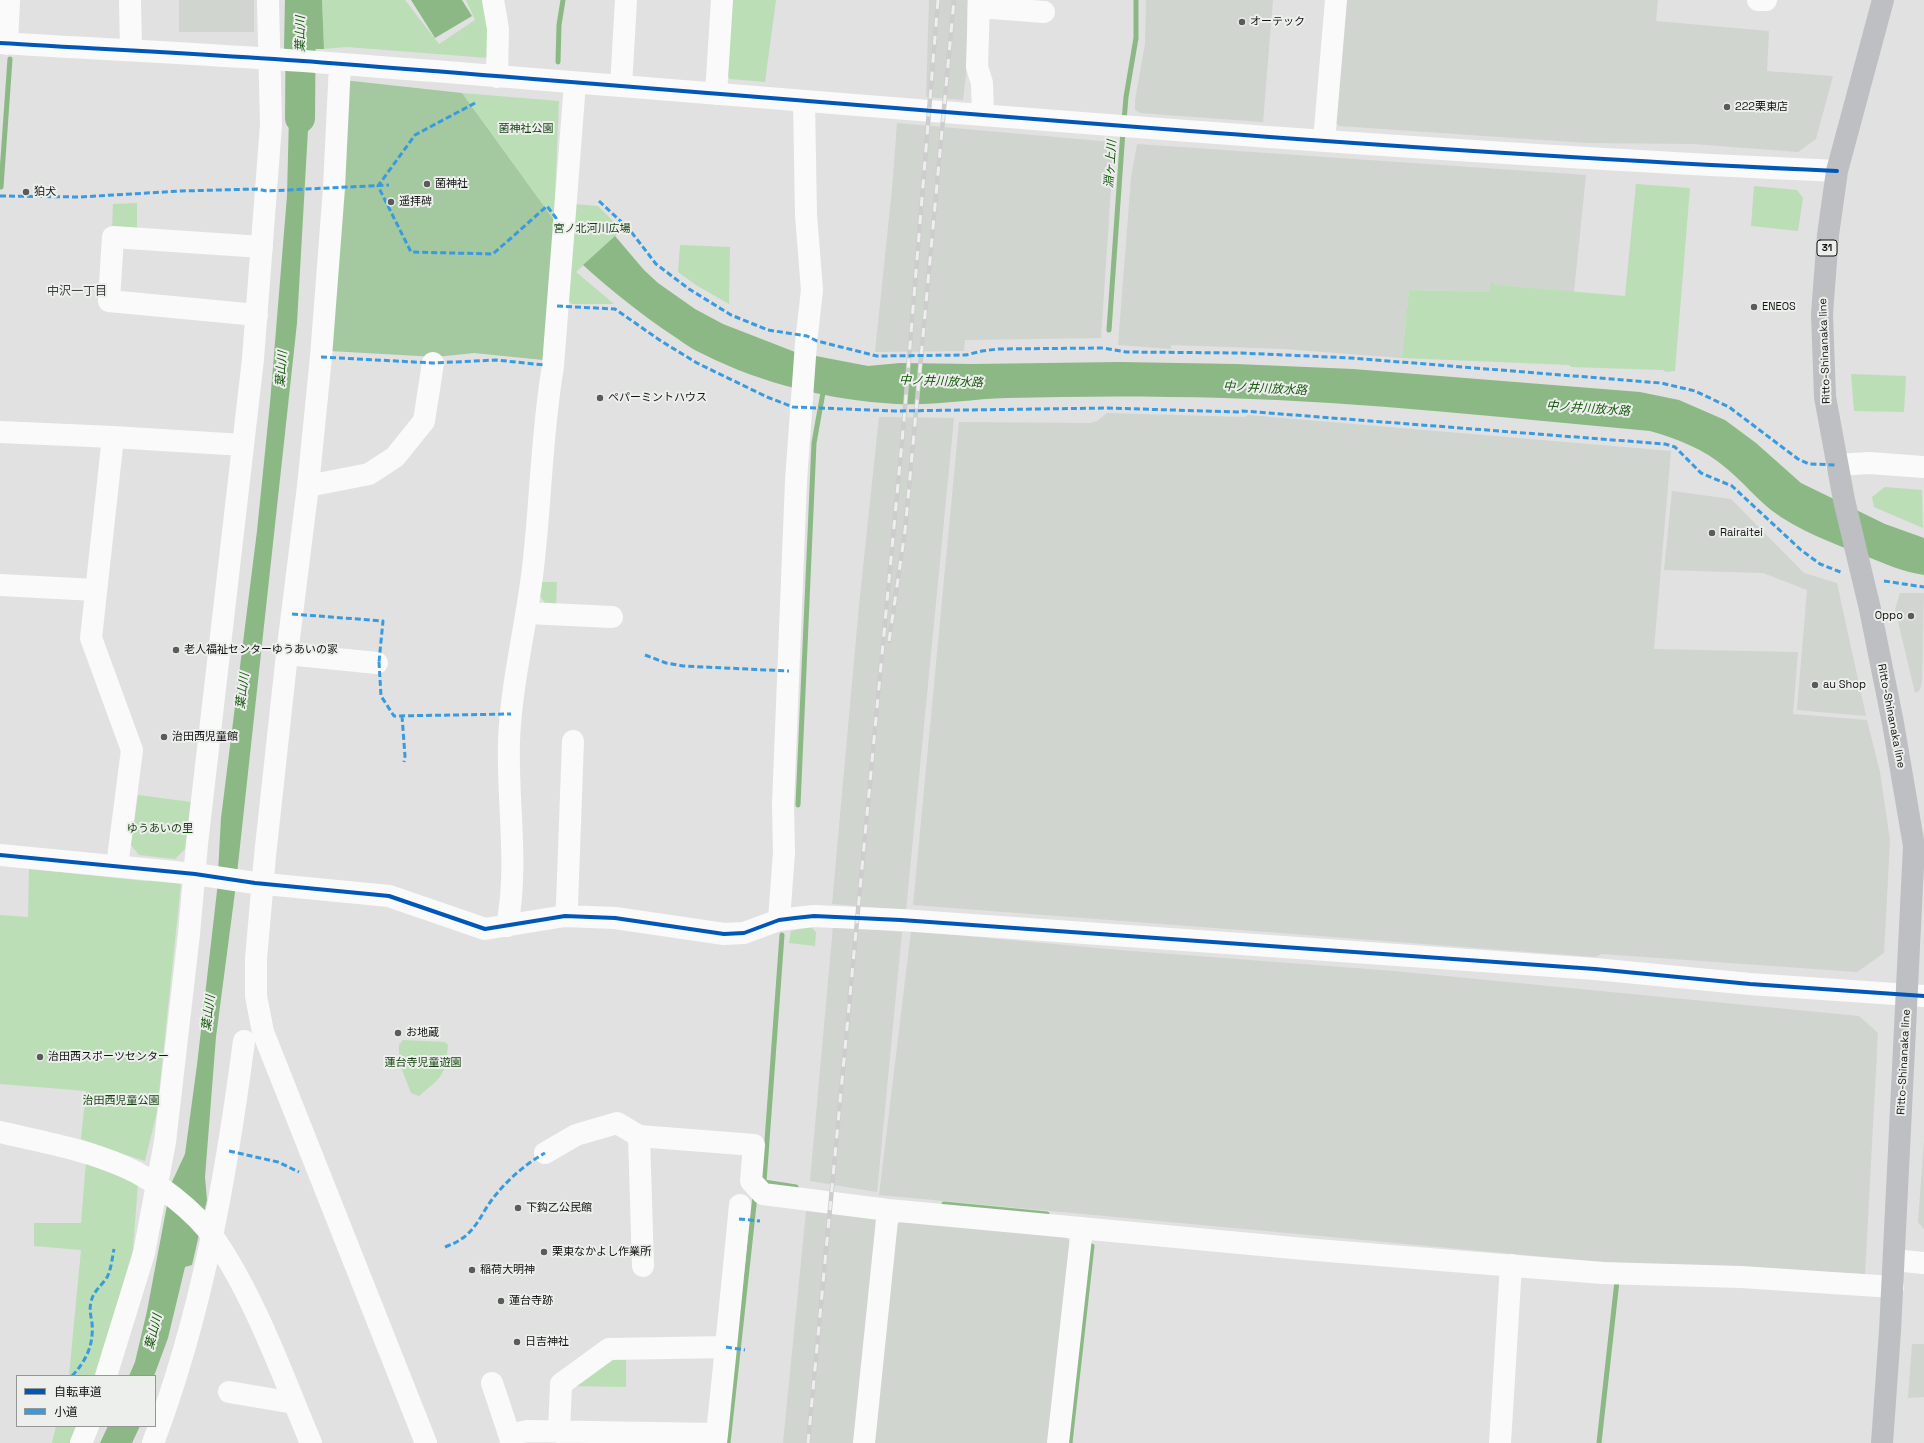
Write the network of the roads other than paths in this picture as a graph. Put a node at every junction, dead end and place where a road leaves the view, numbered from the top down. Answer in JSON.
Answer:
{"nodes":[{"id":1,"x":9,"y":0,"type":"edge"},
{"id":2,"x":130,"y":0,"type":"edge"},
{"id":3,"x":268,"y":0,"type":"edge"},
{"id":4,"x":493,"y":0,"type":"edge"},
{"id":5,"x":626,"y":0,"type":"edge"},
{"id":6,"x":722,"y":0,"type":"edge"},
{"id":7,"x":1336,"y":0,"type":"edge"},
{"id":8,"x":1758,"y":0,"type":"edge"},
{"id":9,"x":1766,"y":0,"type":"edge"},
{"id":10,"x":1882,"y":0,"type":"edge"},
{"id":11,"x":979,"y":3,"type":"edge"},
{"id":12,"x":1044,"y":12,"type":"dead end"},
{"id":13,"x":3,"y":43,"type":"edge"},
{"id":14,"x":131,"y":50,"type":"junction"},
{"id":15,"x":273,"y":59,"type":"junction"},
{"id":16,"x":336,"y":63,"type":"junction"},
{"id":17,"x":497,"y":77,"type":"junction"},
{"id":18,"x":574,"y":83,"type":"junction"},
{"id":19,"x":621,"y":86,"type":"junction"},
{"id":20,"x":716,"y":94,"type":"junction"},
{"id":21,"x":804,"y":101,"type":"junction"},
{"id":22,"x":983,"y":115,"type":"junction"},
{"id":23,"x":1324,"y":141,"type":"junction"},
{"id":24,"x":1837,"y":171,"type":"junction"},
{"id":25,"x":262,"y":247,"type":"junction"},
{"id":26,"x":257,"y":314,"type":"junction"},
{"id":27,"x":433,"y":363,"type":"dead end"},
{"id":28,"x":0,"y":432,"type":"edge"},
{"id":29,"x":112,"y":437,"type":"junction"},
{"id":30,"x":243,"y":445,"type":"junction"},
{"id":31,"x":1837,"y":465,"type":"junction"},
{"id":32,"x":1924,"y":467,"type":"edge"},
{"id":33,"x":308,"y":486,"type":"junction"},
{"id":34,"x":0,"y":585,"type":"edge"},
{"id":35,"x":95,"y":590,"type":"junction"},
{"id":36,"x":527,"y":613,"type":"junction"},
{"id":37,"x":612,"y":617,"type":"dead end"},
{"id":38,"x":287,"y":654,"type":"junction"},
{"id":39,"x":377,"y":663,"type":"dead end"},
{"id":40,"x":573,"y":741,"type":"dead end"},
{"id":41,"x":0,"y":855,"type":"edge"},
{"id":42,"x":117,"y":866,"type":"junction"},
{"id":43,"x":200,"y":875,"type":"junction"},
{"id":44,"x":259,"y":884,"type":"junction"},
{"id":45,"x":565,"y":916,"type":"junction"},
{"id":46,"x":779,"y":920,"type":"junction"},
{"id":47,"x":508,"y":926,"type":"junction"},
{"id":48,"x":1916,"y":995,"type":"edge"},
{"id":49,"x":244,"y":1042,"type":"dead end"},
{"id":50,"x":0,"y":1132,"type":"edge"},
{"id":51,"x":639,"y":1136,"type":"junction"},
{"id":52,"x":545,"y":1153,"type":"dead end"},
{"id":53,"x":157,"y":1186,"type":"junction"},
{"id":54,"x":740,"y":1205,"type":"dead end"},
{"id":55,"x":888,"y":1210,"type":"junction"},
{"id":56,"x":1082,"y":1228,"type":"junction"},
{"id":57,"x":213,"y":1237,"type":"junction"},
{"id":58,"x":1894,"y":1260,"type":"junction"},
{"id":59,"x":1924,"y":1263,"type":"edge"},
{"id":60,"x":1511,"y":1264,"type":"junction"},
{"id":61,"x":643,"y":1266,"type":"dead end"},
{"id":62,"x":1892,"y":1287,"type":"junction"},
{"id":63,"x":726,"y":1347,"type":"junction"},
{"id":64,"x":106,"y":1375,"type":"edge"},
{"id":65,"x":492,"y":1383,"type":"dead end"},
{"id":66,"x":230,"y":1392,"type":"dead end"},
{"id":67,"x":294,"y":1403,"type":"junction"},
{"id":68,"x":88,"y":1427,"type":"edge"},
{"id":69,"x":559,"y":1432,"type":"junction"},
{"id":70,"x":716,"y":1438,"type":"edge"},
{"id":71,"x":511,"y":1439,"type":"edge"},
{"id":72,"x":81,"y":1443,"type":"edge"},
{"id":73,"x":153,"y":1443,"type":"edge"},
{"id":74,"x":311,"y":1443,"type":"edge"},
{"id":75,"x":426,"y":1443,"type":"edge"},
{"id":76,"x":864,"y":1443,"type":"edge"},
{"id":77,"x":1058,"y":1443,"type":"edge"},
{"id":78,"x":1500,"y":1443,"type":"edge"},
{"id":79,"x":1882,"y":1443,"type":"edge"}],
"edges":[{"from":1,"to":13,"type":"street"},
{"from":2,"to":14,"type":"street"},
{"from":3,"to":15,"type":"street"},
{"from":4,"to":17,"type":"street"},
{"from":5,"to":19,"type":"street"},
{"from":6,"to":20,"type":"street"},
{"from":7,"to":23,"type":"street"},
{"from":8,"to":9,"type":"street"},
{"from":10,"to":24,"type":"main road","name":"Ritto-Shinanaka line","number":"31"},
{"from":11,"to":12,"type":"street"},
{"from":11,"to":22,"type":"street"},
{"from":13,"to":14,"type":"street"},
{"from":14,"to":15,"type":"street"},
{"from":15,"to":16,"type":"street"},
{"from":15,"to":25,"type":"street"},
{"from":16,"to":17,"type":"street"},
{"from":16,"to":33,"type":"street"},
{"from":17,"to":18,"type":"street"},
{"from":18,"to":19,"type":"street"},
{"from":18,"to":36,"type":"street"},
{"from":19,"to":20,"type":"street"},
{"from":20,"to":21,"type":"street"},
{"from":21,"to":22,"type":"street"},
{"from":21,"to":46,"type":"street"},
{"from":22,"to":23,"type":"street"},
{"from":23,"to":24,"type":"street"},
{"from":24,"to":31,"type":"main road","name":"Ritto-Shinanaka line","number":"31"},
{"from":25,"to":26,"type":"street"},
{"from":25,"to":26,"type":"street"},
{"from":26,"to":30,"type":"street"},
{"from":27,"to":33,"type":"street"},
{"from":28,"to":29,"type":"street"},
{"from":29,"to":30,"type":"street"},
{"from":29,"to":35,"type":"street"},
{"from":30,"to":43,"type":"street"},
{"from":31,"to":32,"type":"street"},
{"from":31,"to":48,"type":"main road","name":"Ritto-Shinanaka line","number":"31"},
{"from":33,"to":38,"type":"street"},
{"from":34,"to":35,"type":"street"},
{"from":35,"to":42,"type":"street"},
{"from":36,"to":37,"type":"street"},
{"from":36,"to":47,"type":"street"},
{"from":38,"to":39,"type":"street"},
{"from":38,"to":44,"type":"street"},
{"from":40,"to":45,"type":"street"},
{"from":41,"to":42,"type":"street"},
{"from":42,"to":43,"type":"street"},
{"from":43,"to":44,"type":"street"},
{"from":43,"to":53,"type":"street"},
{"from":44,"to":47,"type":"street"},
{"from":44,"to":75,"type":"street"},
{"from":45,"to":46,"type":"street"},
{"from":45,"to":47,"type":"street"},
{"from":46,"to":48,"type":"street"},
{"from":48,"to":58,"type":"main road","name":"Ritto-Shinanaka line","number":"31"},
{"from":49,"to":57,"type":"street"},
{"from":50,"to":53,"type":"street"},
{"from":51,"to":52,"type":"street"},
{"from":51,"to":55,"type":"street"},
{"from":51,"to":61,"type":"street"},
{"from":53,"to":57,"type":"street"},
{"from":53,"to":64,"type":"street"},
{"from":54,"to":63,"type":"street"},
{"from":55,"to":56,"type":"street"},
{"from":55,"to":76,"type":"street"},
{"from":56,"to":60,"type":"street"},
{"from":56,"to":77,"type":"street"},
{"from":57,"to":67,"type":"street"},
{"from":57,"to":73,"type":"street"},
{"from":58,"to":59,"type":"street"},
{"from":58,"to":62,"type":"main road","name":"Ritto-Shinanaka line","number":"31"},
{"from":60,"to":62,"type":"street"},
{"from":60,"to":78,"type":"street"},
{"from":62,"to":79,"type":"main road","name":"Ritto-Shinanaka line","number":"31"},
{"from":63,"to":69,"type":"street"},
{"from":63,"to":70,"type":"street"},
{"from":65,"to":71,"type":"street"},
{"from":66,"to":67,"type":"street"},
{"from":67,"to":74,"type":"street"},
{"from":68,"to":72,"type":"street"},
{"from":69,"to":70,"type":"street"},
{"from":69,"to":71,"type":"street"}]}
